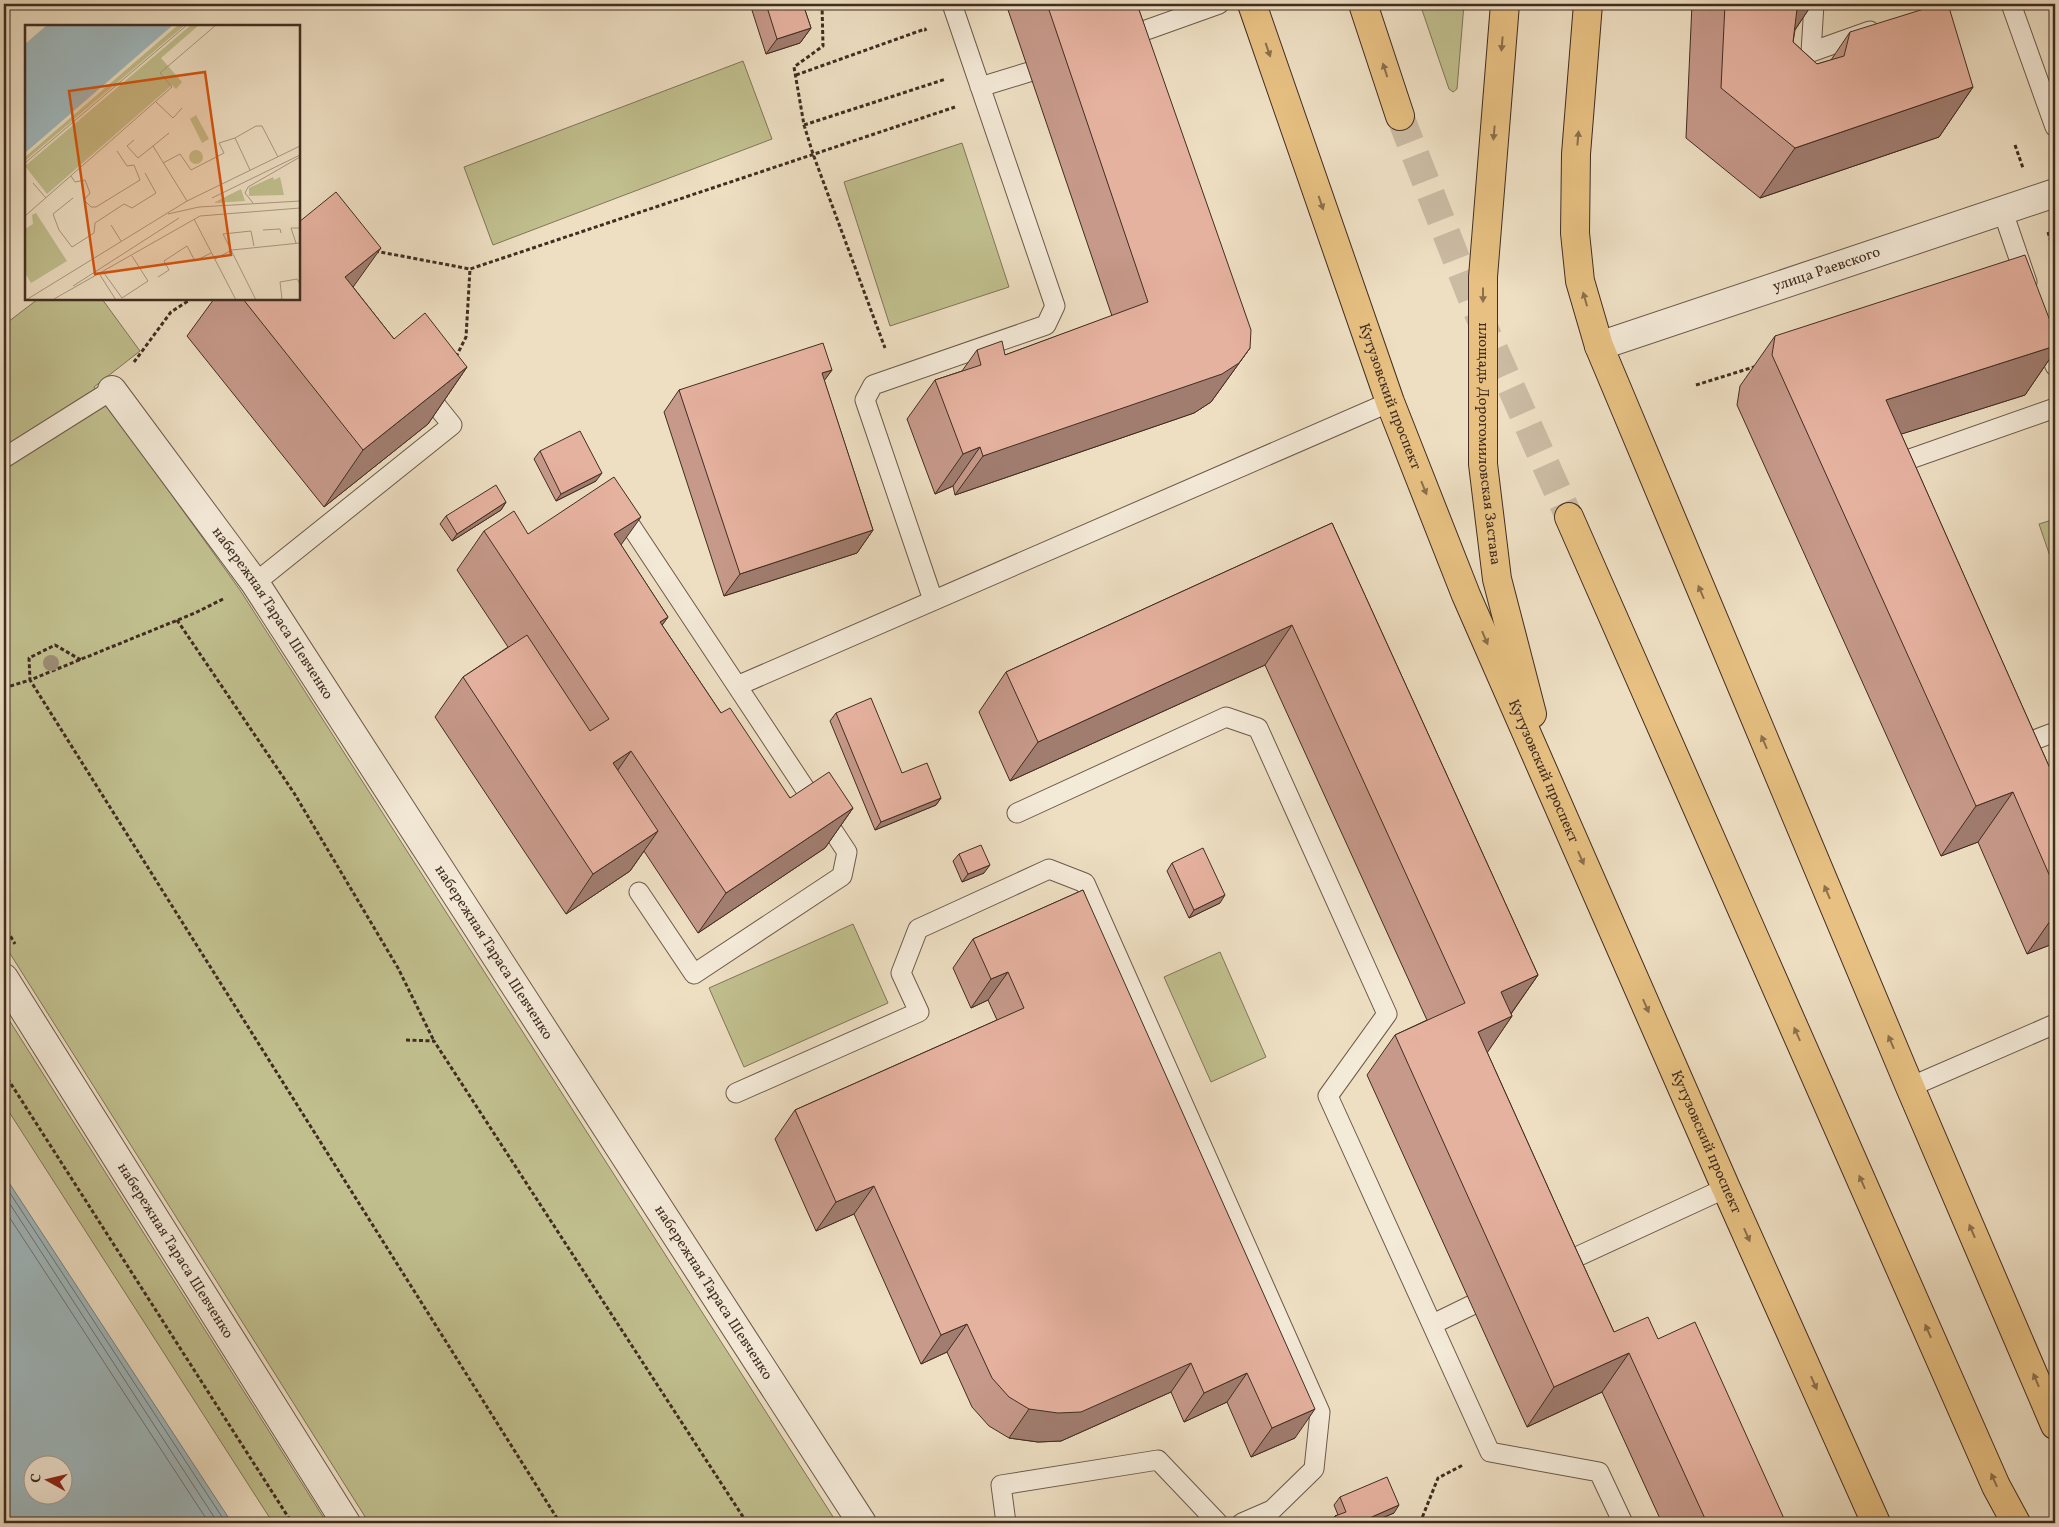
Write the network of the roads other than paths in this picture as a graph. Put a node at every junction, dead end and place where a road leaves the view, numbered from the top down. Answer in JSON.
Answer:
{"nodes":[{"id":1,"x":952,"y":4,"type":"edge"},
{"id":2,"x":1219,"y":4,"type":"edge"},
{"id":3,"x":1252,"y":4,"type":"edge"},
{"id":4,"x":1363,"y":4,"type":"edge"},
{"id":5,"x":1505,"y":4,"type":"edge"},
{"id":6,"x":1588,"y":4,"type":"edge"},
{"id":7,"x":1814,"y":4,"type":"edge"},
{"id":8,"x":2012,"y":4,"type":"edge"},
{"id":9,"x":1891,"y":23,"type":"edge"},
{"id":10,"x":1109,"y":43,"type":"edge"},
{"id":11,"x":1029,"y":72,"type":"dead end"},
{"id":12,"x":979,"y":85,"type":"junction"},
{"id":13,"x":1400,"y":116,"type":"tunnel mouth"},
{"id":14,"x":2055,"y":128,"type":"edge"},
{"id":15,"x":2055,"y":193,"type":"edge"},
{"id":16,"x":2003,"y":212,"type":"junction"},
{"id":17,"x":1599,"y":346,"type":"junction"},
{"id":18,"x":2055,"y":366,"type":"edge"},
{"id":19,"x":414,"y":378,"type":"edge"},
{"id":20,"x":112,"y":390,"type":"joint"},
{"id":21,"x":1390,"y":402,"type":"junction"},
{"id":22,"x":2055,"y":408,"type":"edge"},
{"id":23,"x":4,"y":458,"type":"edge"},
{"id":24,"x":1901,"y":484,"type":"edge"},
{"id":25,"x":612,"y":496,"type":"edge"},
{"id":26,"x":1569,"y":517,"type":"tunnel mouth"},
{"id":27,"x":255,"y":583,"type":"junction"},
{"id":28,"x":933,"y":600,"type":"junction"},
{"id":29,"x":737,"y":686,"type":"junction"},
{"id":30,"x":2008,"y":729,"type":"edge"},
{"id":31,"x":2055,"y":732,"type":"edge"},
{"id":32,"x":1554,"y":797,"type":"junction"},
{"id":33,"x":1017,"y":813,"type":"dead end"},
{"id":34,"x":639,"y":892,"type":"edge"},
{"id":35,"x":4,"y":978,"type":"edge"},
{"id":36,"x":2055,"y":1024,"type":"edge"},
{"id":37,"x":1910,"y":1086,"type":"junction"},
{"id":38,"x":736,"y":1093,"type":"dead end"},
{"id":39,"x":1726,"y":1188,"type":"junction"},
{"id":40,"x":1542,"y":1273,"type":"edge"},
{"id":41,"x":1472,"y":1305,"type":"dead end"},
{"id":42,"x":1433,"y":1324,"type":"junction"},
{"id":43,"x":2055,"y":1425,"type":"edge"},
{"id":44,"x":346,"y":1523,"type":"edge"},
{"id":45,"x":862,"y":1523,"type":"edge"},
{"id":46,"x":1006,"y":1523,"type":"edge"},
{"id":47,"x":1218,"y":1523,"type":"edge"},
{"id":48,"x":1242,"y":1523,"type":"edge"},
{"id":49,"x":1623,"y":1523,"type":"edge"},
{"id":50,"x":1876,"y":1523,"type":"edge"},
{"id":51,"x":2016,"y":1523,"type":"edge"}],
"edges":[{"from":1,"to":12,"type":"lane"},
{"from":2,"to":10,"type":"lane"},
{"from":3,"to":21,"type":"main road","name":"Кутузовский проспект","one_way":true},
{"from":13,"to":4,"type":"main road","one_way":true},
{"from":5,"to":32,"type":"main road","name":"площадь Дорогомиловская Застава","one_way":true},
{"from":17,"to":6,"type":"main road","one_way":true},
{"from":7,"to":9,"type":"lane"},
{"from":8,"to":14,"type":"lane"},
{"from":11,"to":12,"type":"lane"},
{"from":12,"to":28,"type":"lane"},
{"from":15,"to":16,"type":"street","name":"улица Раевского"},
{"from":16,"to":17,"type":"street","name":"улица Раевского"},
{"from":16,"to":18,"type":"lane"},
{"from":37,"to":17,"type":"main road","one_way":true},
{"from":19,"to":27,"type":"lane"},
{"from":20,"to":23,"type":"lane"},
{"from":20,"to":27,"type":"street","name":"набережная Тараса Шевченко"},
{"from":21,"to":28,"type":"lane"},
{"from":21,"to":32,"type":"main road","name":"Кутузовский проспект","one_way":true},
{"from":22,"to":24,"type":"lane"},
{"from":25,"to":29,"type":"lane"},
{"from":51,"to":26,"type":"main road","one_way":true},
{"from":27,"to":45,"type":"street","name":"набережная Тараса Шевченко"},
{"from":28,"to":29,"type":"lane"},
{"from":29,"to":34,"type":"lane"},
{"from":30,"to":31,"type":"lane"},
{"from":32,"to":39,"type":"main road","name":"Кутузовский проспект","one_way":true},
{"from":33,"to":42,"type":"lane"},
{"from":35,"to":44,"type":"street","name":"набережная Тараса Шевченко"},
{"from":36,"to":37,"type":"lane"},
{"from":43,"to":37,"type":"main road","one_way":true},
{"from":38,"to":48,"type":"lane"},
{"from":39,"to":40,"type":"lane"},
{"from":39,"to":50,"type":"main road","name":"Кутузовский проспект","one_way":true},
{"from":41,"to":42,"type":"lane"},
{"from":42,"to":49,"type":"lane"},
{"from":46,"to":47,"type":"lane"}]}
